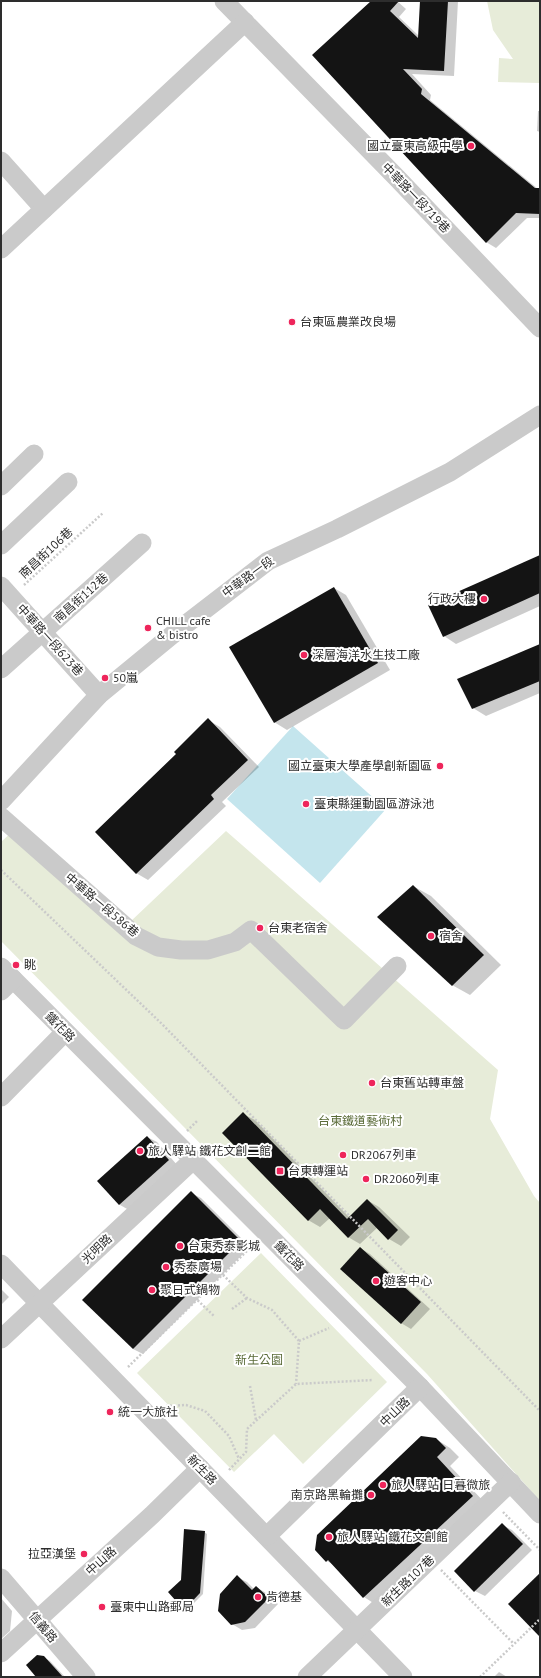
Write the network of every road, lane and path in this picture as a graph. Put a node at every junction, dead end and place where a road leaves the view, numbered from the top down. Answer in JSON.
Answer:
{"nodes":[{"id":1,"x":224,"y":1,"type":"edge"},
{"id":2,"x":245,"y":22,"type":"junction"},
{"id":3,"x":1,"y":161,"type":"edge"},
{"id":4,"x":44,"y":208,"type":"junction"},
{"id":5,"x":1,"y":249,"type":"edge"},
{"id":6,"x":540,"y":328,"type":"edge"},
{"id":7,"x":540,"y":415,"type":"edge"},
{"id":8,"x":34,"y":454,"type":"dead end"},
{"id":9,"x":68,"y":482,"type":"dead end"},
{"id":10,"x":1,"y":486,"type":"edge"},
{"id":11,"x":103,"y":513,"type":"dead end"},
{"id":12,"x":142,"y":544,"type":"dead end"},
{"id":13,"x":1,"y":545,"type":"edge"},
{"id":14,"x":6,"y":591,"type":"edge"},
{"id":15,"x":43,"y":632,"type":"junction"},
{"id":16,"x":1,"y":669,"type":"edge"},
{"id":17,"x":99,"y":695,"type":"junction"},
{"id":18,"x":5,"y":790,"type":"edge"},
{"id":19,"x":1,"y":817,"type":"edge"},
{"id":20,"x":1,"y":870,"type":"edge"},
{"id":21,"x":397,"y":966,"type":"dead end"},
{"id":22,"x":5,"y":979,"type":"edge"},
{"id":23,"x":65,"y":1032,"type":"junction"},
{"id":24,"x":1,"y":1097,"type":"edge"},
{"id":25,"x":197,"y":1121,"type":"dead end"},
{"id":26,"x":184,"y":1134,"type":"dead end"},
{"id":27,"x":193,"y":1160,"type":"junction"},
{"id":28,"x":252,"y":1246,"type":"dead end"},
{"id":29,"x":1,"y":1264,"type":"edge"},
{"id":30,"x":222,"y":1274,"type":"junction"},
{"id":31,"x":189,"y":1292,"type":"dead end"},
{"id":32,"x":247,"y":1298,"type":"junction"},
{"id":33,"x":197,"y":1300,"type":"junction"},
{"id":34,"x":39,"y":1303,"type":"junction"},
{"id":35,"x":232,"y":1309,"type":"dead end"},
{"id":36,"x":214,"y":1316,"type":"dead end"},
{"id":37,"x":329,"y":1328,"type":"dead end"},
{"id":38,"x":1,"y":1339,"type":"edge"},
{"id":39,"x":299,"y":1341,"type":"junction"},
{"id":40,"x":128,"y":1367,"type":"dead end"},
{"id":41,"x":373,"y":1380,"type":"dead end"},
{"id":42,"x":296,"y":1384,"type":"junction"},
{"id":43,"x":250,"y":1386,"type":"dead end"},
{"id":44,"x":420,"y":1387,"type":"junction"},
{"id":45,"x":166,"y":1406,"type":"dead end"},
{"id":46,"x":540,"y":1411,"type":"edge"},
{"id":47,"x":256,"y":1421,"type":"junction"},
{"id":48,"x":239,"y":1459,"type":"junction"},
{"id":49,"x":200,"y":1468,"type":"junction"},
{"id":50,"x":229,"y":1470,"type":"dead end"},
{"id":51,"x":511,"y":1482,"type":"junction"},
{"id":52,"x":492,"y":1500,"type":"junction"},
{"id":53,"x":540,"y":1514,"type":"edge"},
{"id":54,"x":267,"y":1536,"type":"junction"},
{"id":55,"x":540,"y":1550,"type":"edge"},
{"id":56,"x":430,"y":1559,"type":"junction"},
{"id":57,"x":1,"y":1578,"type":"edge"},
{"id":58,"x":540,"y":1619,"type":"edge"},
{"id":59,"x":37,"y":1620,"type":"junction"},
{"id":60,"x":357,"y":1629,"type":"junction"},
{"id":61,"x":514,"y":1644,"type":"junction"},
{"id":62,"x":1,"y":1653,"type":"edge"},
{"id":63,"x":86,"y":1677,"type":"edge"},
{"id":64,"x":307,"y":1677,"type":"edge"},
{"id":65,"x":402,"y":1677,"type":"edge"},
{"id":66,"x":480,"y":1677,"type":"edge"}],
"edges":[{"from":1,"to":2,"type":"street","name":"中華路一段719巷"},
{"from":2,"to":4,"type":"street"},
{"from":2,"to":6,"type":"street","name":"中華路一段719巷"},
{"from":3,"to":4,"type":"street"},
{"from":4,"to":5,"type":"street"},
{"from":7,"to":17,"type":"street","name":"中華路一段"},
{"from":8,"to":10,"type":"street"},
{"from":9,"to":13,"type":"street"},
{"from":11,"to":14,"type":"path","name":"南昌街106巷"},
{"from":12,"to":15,"type":"street","name":"南昌街112巷"},
{"from":14,"to":15,"type":"street","name":"中華路一段623巷"},
{"from":15,"to":16,"type":"street","name":"南昌街112巷"},
{"from":15,"to":17,"type":"street","name":"中華路一段623巷"},
{"from":17,"to":18,"type":"street","name":"中華路一段"},
{"from":19,"to":21,"type":"street","name":"中華路一段586巷"},
{"from":20,"to":46,"type":"path"},
{"from":22,"to":23,"type":"street","name":"鐵花路"},
{"from":23,"to":24,"type":"street"},
{"from":23,"to":27,"type":"street","name":"鐵花路"},
{"from":25,"to":26,"type":"path"},
{"from":27,"to":34,"type":"street","name":"光明路"},
{"from":27,"to":44,"type":"street","name":"鐵花路"},
{"from":28,"to":30,"type":"path"},
{"from":29,"to":34,"type":"street","name":"新生路"},
{"from":30,"to":32,"type":"path"},
{"from":30,"to":33,"type":"path"},
{"from":31,"to":33,"type":"path"},
{"from":32,"to":35,"type":"path"},
{"from":32,"to":39,"type":"path"},
{"from":33,"to":36,"type":"path"},
{"from":33,"to":40,"type":"path"},
{"from":34,"to":38,"type":"street","name":"光明路"},
{"from":34,"to":49,"type":"street","name":"新生路"},
{"from":37,"to":39,"type":"path"},
{"from":39,"to":42,"type":"path"},
{"from":41,"to":42,"type":"path"},
{"from":42,"to":47,"type":"path"},
{"from":43,"to":47,"type":"path"},
{"from":44,"to":51,"type":"street","name":"鐵花路"},
{"from":44,"to":54,"type":"street","name":"中山路"},
{"from":45,"to":48,"type":"path"},
{"from":47,"to":48,"type":"path"},
{"from":48,"to":50,"type":"path"},
{"from":49,"to":54,"type":"street","name":"新生路"},
{"from":49,"to":59,"type":"street","name":"中山路"},
{"from":51,"to":52,"type":"street","name":"新生路107巷"},
{"from":51,"to":53,"type":"street","name":"鐵花路"},
{"from":52,"to":55,"type":"path"},
{"from":52,"to":56,"type":"street","name":"新生路107巷"},
{"from":54,"to":60,"type":"street","name":"新生路"},
{"from":56,"to":60,"type":"street","name":"新生路107巷"},
{"from":56,"to":61,"type":"path"},
{"from":57,"to":59,"type":"street","name":"信義路"},
{"from":58,"to":61,"type":"path"},
{"from":59,"to":62,"type":"street","name":"中山路"},
{"from":59,"to":63,"type":"street","name":"信義路"},
{"from":60,"to":64,"type":"street","name":"新生路107巷"},
{"from":60,"to":65,"type":"street","name":"新生路"},
{"from":61,"to":66,"type":"path"}]}
